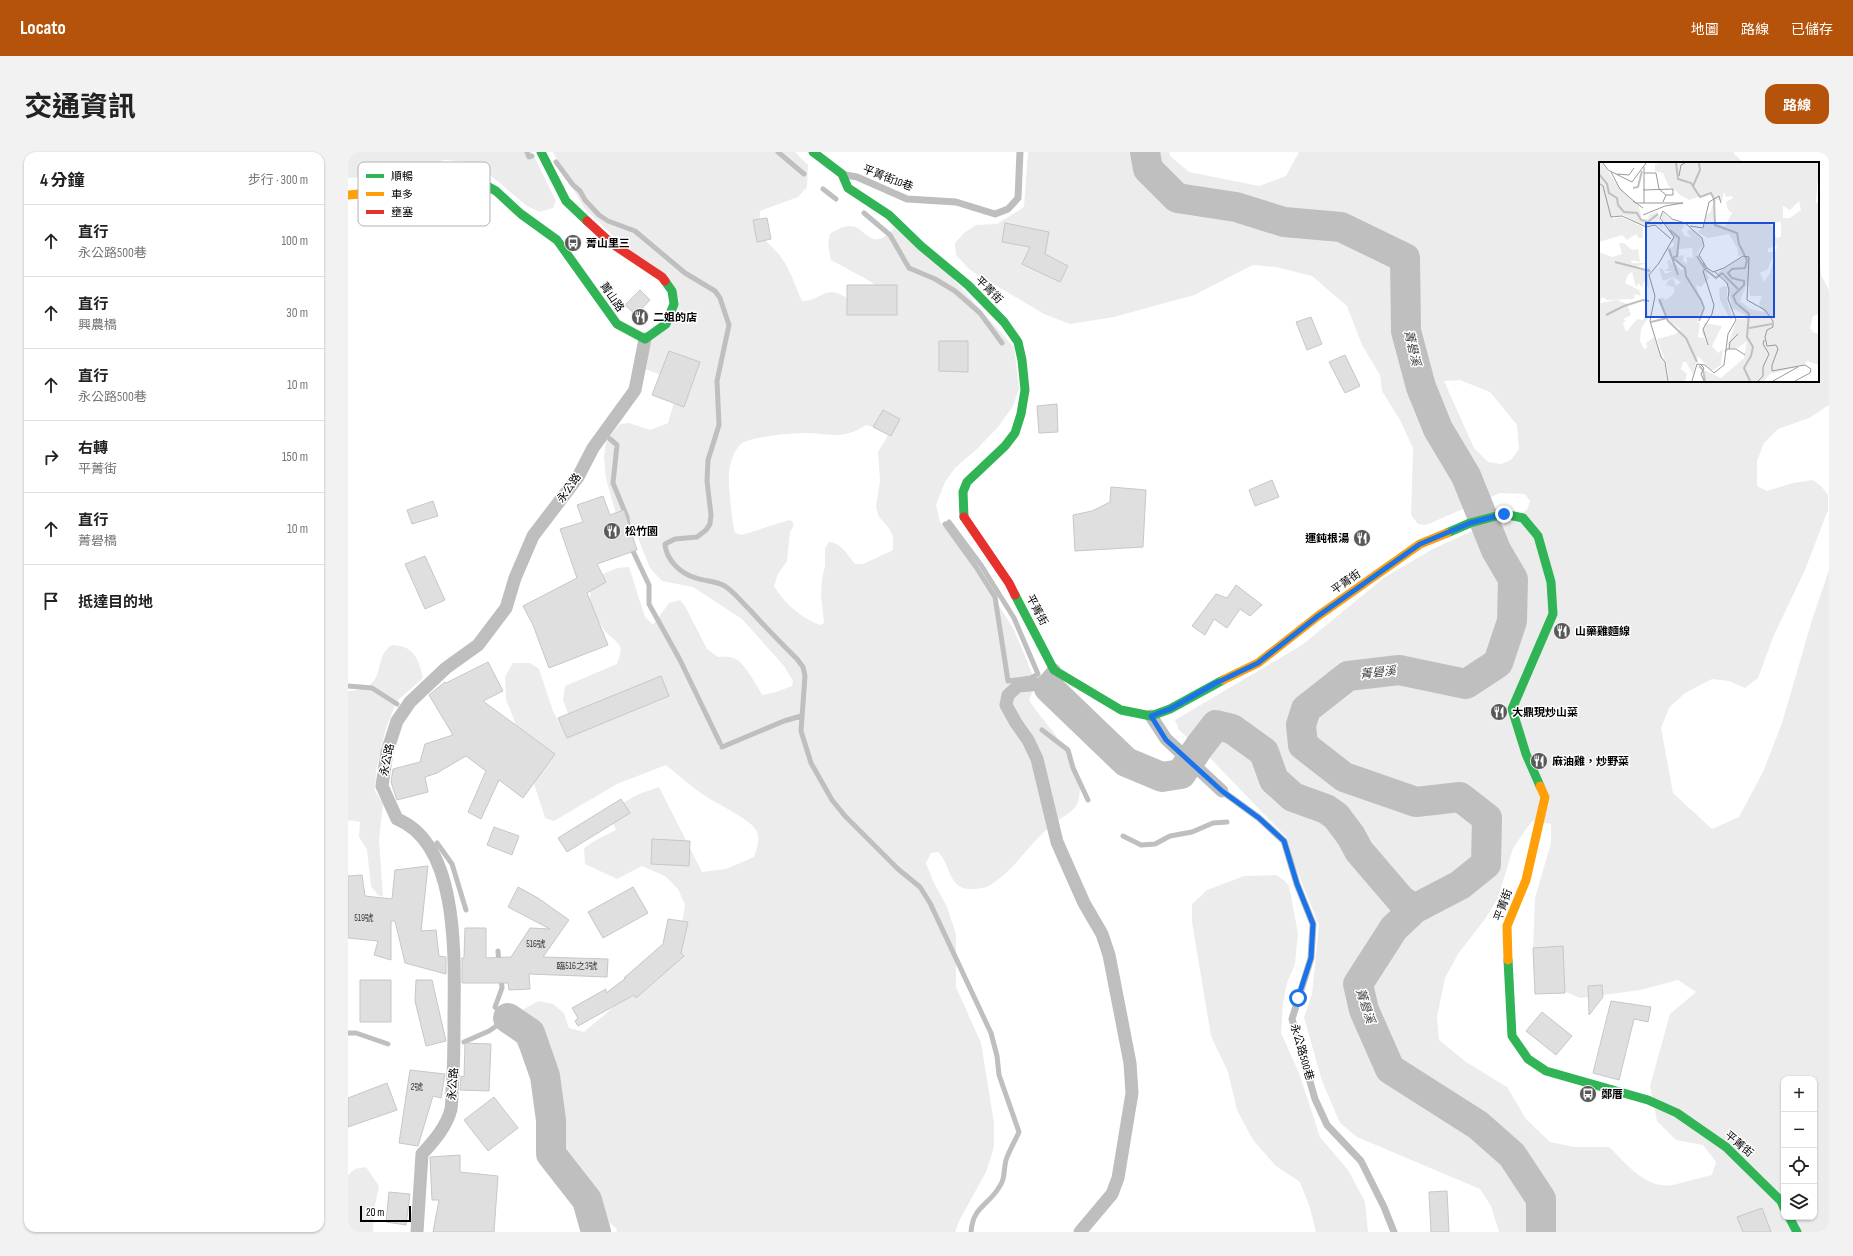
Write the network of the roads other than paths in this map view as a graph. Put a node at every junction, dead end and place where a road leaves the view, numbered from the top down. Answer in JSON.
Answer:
{"nodes":[{"id":1,"x":541,"y":152,"type":"edge"},
{"id":2,"x":813,"y":152,"type":"edge"},
{"id":3,"x":1020,"y":152,"type":"edge"},
{"id":4,"x":842,"y":174,"type":"junction"},
{"id":5,"x":490,"y":187,"type":"edge"},
{"id":6,"x":358,"y":194,"type":"edge"},
{"id":7,"x":348,"y":195,"type":"edge"},
{"id":8,"x":645,"y":339,"type":"junction"},
{"id":9,"x":1054,"y":670,"type":"junction"},
{"id":10,"x":1151,"y":716,"type":"junction"},
{"id":11,"x":1222,"y":791,"type":"joint"},
{"id":12,"x":1781,"y":1201,"type":"edge"},
{"id":13,"x":1791,"y":1220,"type":"edge"},
{"id":14,"x":416,"y":1232,"type":"edge"},
{"id":15,"x":1080,"y":1232,"type":"edge"},
{"id":16,"x":1394,"y":1232,"type":"edge"},
{"id":17,"x":1797,"y":1232,"type":"edge"}],
"edges":[{"from":1,"to":8,"type":"street"},
{"from":2,"to":4,"type":"street"},
{"from":3,"to":4,"type":"lane","name":"平菁街10巷"},
{"from":4,"to":9,"type":"street","name":"平菁街"},
{"from":5,"to":8,"type":"street","name":"菁山路"},
{"from":6,"to":7,"type":"street","name":"菁山路"},
{"from":8,"to":14,"type":"street","name":"永公路"},
{"from":9,"to":10,"type":"street"},
{"from":9,"to":15,"type":"street"},
{"from":10,"to":11,"type":"street"},
{"from":10,"to":12,"type":"street","name":"平菁街"},
{"from":11,"to":16,"type":"lane","name":"永公路500巷"},
{"from":13,"to":17,"type":"street"}]}
